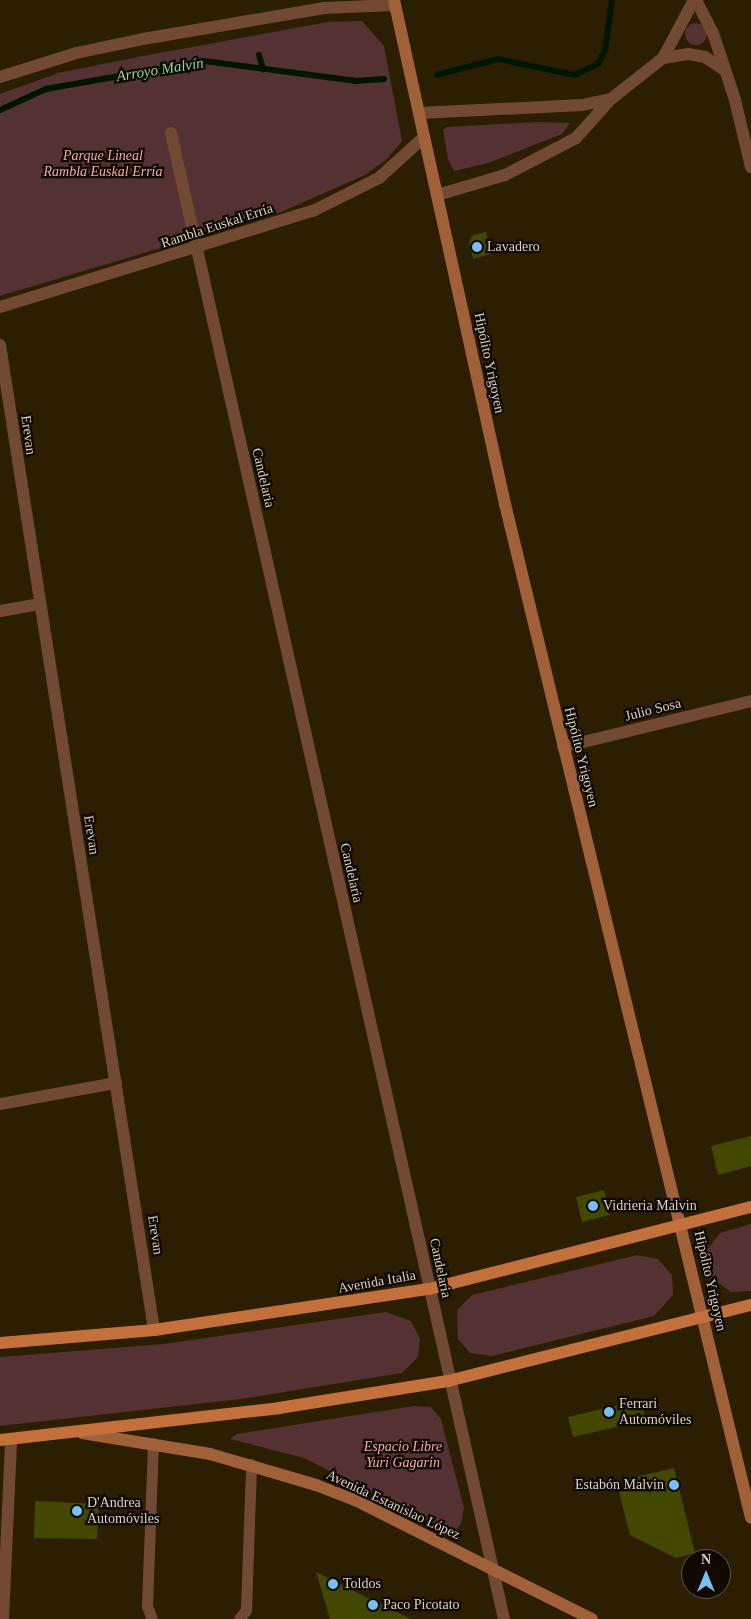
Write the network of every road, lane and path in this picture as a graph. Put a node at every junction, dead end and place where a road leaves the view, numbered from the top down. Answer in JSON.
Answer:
{"nodes":[{"id":1,"x":695,"y":0,"type":"edge"},
{"id":2,"x":394,"y":2,"type":"edge"},
{"id":3,"x":663,"y":58,"type":"junction"},
{"id":4,"x":724,"y":70,"type":"junction"},
{"id":5,"x":0,"y":77,"type":"edge"},
{"id":6,"x":611,"y":99,"type":"junction"},
{"id":7,"x":419,"y":113,"type":"junction"},
{"id":8,"x":171,"y":133,"type":"dead end"},
{"id":9,"x":424,"y":137,"type":"junction"},
{"id":10,"x":751,"y":167,"type":"edge"},
{"id":11,"x":436,"y":195,"type":"junction"},
{"id":12,"x":196,"y":249,"type":"junction"},
{"id":13,"x":0,"y":307,"type":"edge"},
{"id":14,"x":0,"y":345,"type":"edge"},
{"id":15,"x":38,"y":604,"type":"junction"},
{"id":16,"x":0,"y":611,"type":"edge"},
{"id":17,"x":751,"y":701,"type":"edge"},
{"id":18,"x":563,"y":748,"type":"junction"},
{"id":19,"x":116,"y":1083,"type":"junction"},
{"id":20,"x":0,"y":1104,"type":"edge"},
{"id":21,"x":751,"y":1207,"type":"edge"},
{"id":22,"x":682,"y":1226,"type":"junction"},
{"id":23,"x":429,"y":1289,"type":"junction"},
{"id":24,"x":751,"y":1305,"type":"edge"},
{"id":25,"x":703,"y":1318,"type":"junction"},
{"id":26,"x":154,"y":1330,"type":"junction"},
{"id":27,"x":0,"y":1343,"type":"edge"},
{"id":28,"x":448,"y":1381,"type":"junction"},
{"id":29,"x":82,"y":1433,"type":"junction"},
{"id":30,"x":6,"y":1440,"type":"edge"},
{"id":31,"x":153,"y":1443,"type":"junction"},
{"id":32,"x":251,"y":1464,"type":"junction"},
{"id":33,"x":751,"y":1518,"type":"edge"},
{"id":34,"x":492,"y":1568,"type":"junction"},
{"id":35,"x":3,"y":1619,"type":"edge"},
{"id":36,"x":152,"y":1619,"type":"edge"},
{"id":37,"x":239,"y":1619,"type":"edge"},
{"id":38,"x":504,"y":1619,"type":"edge"},
{"id":39,"x":592,"y":1619,"type":"edge"}],
"edges":[{"from":1,"to":3,"type":"street"},
{"from":1,"to":4,"type":"street"},
{"from":2,"to":5,"type":"street"},
{"from":2,"to":7,"type":"street","name":"Hipólito Yrigoyen"},
{"from":3,"to":4,"type":"street"},
{"from":3,"to":6,"type":"street"},
{"from":4,"to":10,"type":"street"},
{"from":6,"to":7,"type":"street"},
{"from":6,"to":11,"type":"street"},
{"from":7,"to":9,"type":"street","name":"Hipólito Yrigoyen"},
{"from":8,"to":12,"type":"street","name":"Candelaria"},
{"from":9,"to":11,"type":"street","name":"Hipólito Yrigoyen"},
{"from":9,"to":12,"type":"street","name":"Rambla Euskal Erría"},
{"from":11,"to":18,"type":"street","name":"Hipólito Yrigoyen"},
{"from":12,"to":13,"type":"street","name":"Rambla Euskal Erría"},
{"from":12,"to":23,"type":"street","name":"Candelaria"},
{"from":14,"to":15,"type":"street","name":"Erevan"},
{"from":15,"to":16,"type":"street"},
{"from":15,"to":19,"type":"street","name":"Erevan"},
{"from":17,"to":18,"type":"street","name":"Julio Sosa"},
{"from":18,"to":22,"type":"street","name":"Hipólito Yrigoyen"},
{"from":19,"to":20,"type":"street"},
{"from":19,"to":26,"type":"street","name":"Erevan"},
{"from":21,"to":22,"type":"main road","name":"Avenida Italia"},
{"from":22,"to":23,"type":"main road","name":"Avenida Italia"},
{"from":22,"to":25,"type":"street","name":"Hipólito Yrigoyen"},
{"from":23,"to":26,"type":"main road","name":"Avenida Italia"},
{"from":23,"to":28,"type":"street","name":"Candelaria"},
{"from":24,"to":25,"type":"main road"},
{"from":25,"to":28,"type":"main road"},
{"from":25,"to":33,"type":"street","name":"Hipólito Yrigoyen"},
{"from":26,"to":27,"type":"main road","name":"Avenida Italia"},
{"from":28,"to":29,"type":"main road"},
{"from":28,"to":34,"type":"street","name":"Candelaria"},
{"from":29,"to":30,"type":"main road"},
{"from":29,"to":31,"type":"street","name":"Avenida Estanislao López"},
{"from":30,"to":35,"type":"street"},
{"from":31,"to":32,"type":"street","name":"Avenida Estanislao López"},
{"from":31,"to":36,"type":"lane"},
{"from":32,"to":34,"type":"street","name":"Avenida Estanislao López"},
{"from":32,"to":37,"type":"lane"},
{"from":34,"to":38,"type":"street","name":"Candelaria"},
{"from":34,"to":39,"type":"street","name":"Avenida Estanislao López"}]}
